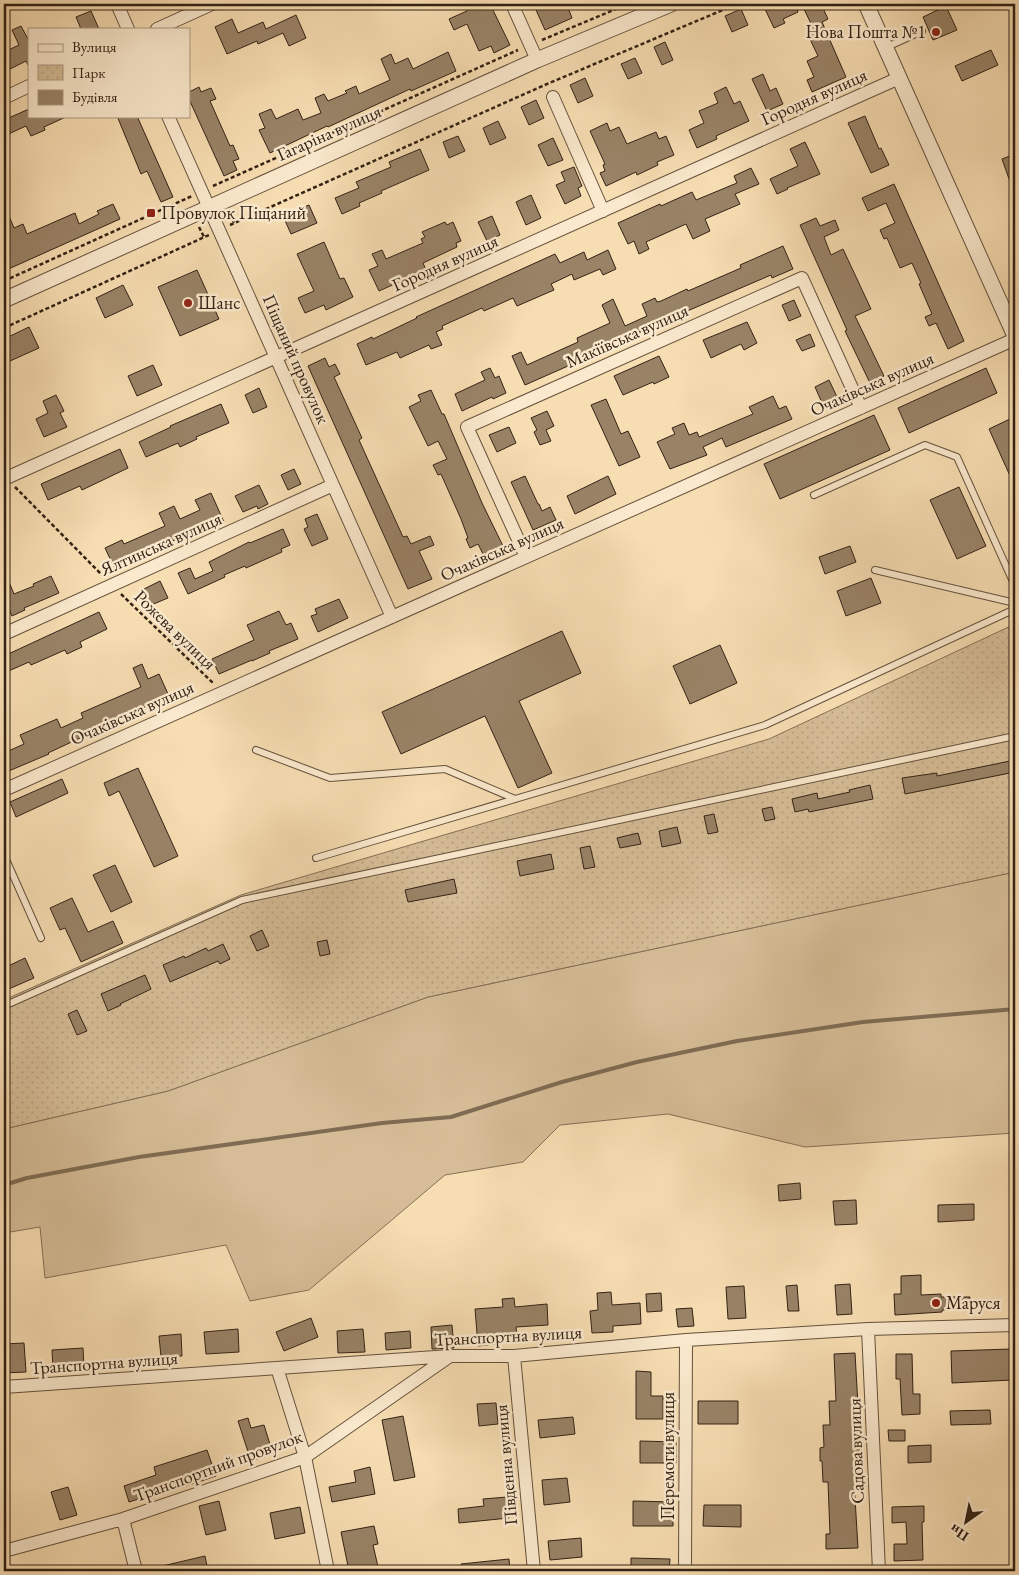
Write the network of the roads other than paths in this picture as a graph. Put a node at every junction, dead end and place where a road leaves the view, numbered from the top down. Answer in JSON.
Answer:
{"nodes":[{"id":1,"x":117,"y":4,"type":"edge"},
{"id":2,"x":212,"y":4,"type":"edge"},
{"id":3,"x":512,"y":4,"type":"edge"},
{"id":4,"x":671,"y":4,"type":"edge"},
{"id":5,"x":866,"y":4,"type":"edge"},
{"id":6,"x":128,"y":28,"type":"edge"},
{"id":7,"x":158,"y":28,"type":"edge"},
{"id":8,"x":922,"y":32,"type":"dead end"},
{"id":9,"x":886,"y":48,"type":"junction"},
{"id":10,"x":537,"y":60,"type":"junction"},
{"id":11,"x":899,"y":78,"type":"junction"},
{"id":12,"x":28,"y":86,"type":"edge"},
{"id":13,"x":553,"y":97,"type":"dead end"},
{"id":14,"x":4,"y":98,"type":"edge"},
{"id":15,"x":169,"y":118,"type":"edge"},
{"id":16,"x":208,"y":207,"type":"junction"},
{"id":17,"x":603,"y":211,"type":"junction"},
{"id":18,"x":4,"y":300,"type":"edge"},
{"id":19,"x":1015,"y":338,"type":"edge"},
{"id":20,"x":276,"y":358,"type":"junction"},
{"id":21,"x":861,"y":408,"type":"junction"},
{"id":22,"x":5,"y":479,"type":"edge"},
{"id":23,"x":333,"y":485,"type":"junction"},
{"id":24,"x":814,"y":495,"type":"dead end"},
{"id":25,"x":526,"y":557,"type":"junction"},
{"id":26,"x":874,"y":570,"type":"dead end"},
{"id":27,"x":1015,"y":586,"type":"edge"},
{"id":28,"x":1015,"y":603,"type":"edge"},
{"id":29,"x":1015,"y":609,"type":"edge"},
{"id":30,"x":392,"y":617,"type":"junction"},
{"id":31,"x":4,"y":634,"type":"edge"},
{"id":32,"x":1015,"y":736,"type":"edge"},
{"id":33,"x":256,"y":750,"type":"dead end"},
{"id":34,"x":4,"y":790,"type":"edge"},
{"id":35,"x":515,"y":799,"type":"junction"},
{"id":36,"x":4,"y":855,"type":"edge"},
{"id":37,"x":316,"y":858,"type":"dead end"},
{"id":38,"x":41,"y":938,"type":"dead end"},
{"id":39,"x":4,"y":1006,"type":"edge"},
{"id":40,"x":1015,"y":1325,"type":"edge"},
{"id":41,"x":868,"y":1329,"type":"junction"},
{"id":42,"x":686,"y":1340,"type":"junction"},
{"id":43,"x":450,"y":1356,"type":"junction"},
{"id":44,"x":514,"y":1356,"type":"junction"},
{"id":45,"x":277,"y":1368,"type":"junction"},
{"id":46,"x":4,"y":1387,"type":"edge"},
{"id":47,"x":305,"y":1457,"type":"junction"},
{"id":48,"x":123,"y":1519,"type":"junction"},
{"id":49,"x":4,"y":1551,"type":"edge"},
{"id":50,"x":136,"y":1571,"type":"edge"},
{"id":51,"x":328,"y":1571,"type":"edge"},
{"id":52,"x":534,"y":1571,"type":"edge"},
{"id":53,"x":685,"y":1571,"type":"edge"},
{"id":54,"x":878,"y":1571,"type":"edge"}],
"edges":[{"from":1,"to":6,"type":"street"},
{"from":2,"to":7,"type":"street"},
{"from":3,"to":10,"type":"street"},
{"from":4,"to":10,"type":"street","name":"Гагаріна вулиця"},
{"from":5,"to":9,"type":"street"},
{"from":8,"to":9,"type":"lane"},
{"from":9,"to":11,"type":"street"},
{"from":10,"to":16,"type":"street","name":"Гагаріна вулиця"},
{"from":11,"to":17,"type":"street","name":"Городня вулиця"},
{"from":11,"to":19,"type":"street"},
{"from":12,"to":14,"type":"street"},
{"from":13,"to":17,"type":"street"},
{"from":15,"to":16,"type":"street","name":"Піщаний провулок"},
{"from":16,"to":18,"type":"street","name":"Гагаріна вулиця"},
{"from":16,"to":20,"type":"street","name":"Піщаний провулок"},
{"from":17,"to":20,"type":"street","name":"Городня вулиця"},
{"from":19,"to":21,"type":"street","name":"Очаківська вулиця"},
{"from":20,"to":22,"type":"street","name":"Городня вулиця"},
{"from":20,"to":23,"type":"street","name":"Піщаний провулок"},
{"from":21,"to":25,"type":"street","name":"Очаківська вулиця"},
{"from":21,"to":25,"type":"street","name":"Макіївська вулиця"},
{"from":23,"to":30,"type":"street","name":"Піщаний провулок"},
{"from":23,"to":31,"type":"street","name":"Ялтинська вулиця"},
{"from":24,"to":27,"type":"lane"},
{"from":25,"to":30,"type":"street","name":"Очаківська вулиця"},
{"from":26,"to":28,"type":"lane"},
{"from":29,"to":35,"type":"lane"},
{"from":30,"to":34,"type":"street","name":"Очаківська вулиця"},
{"from":32,"to":39,"type":"lane"},
{"from":33,"to":35,"type":"lane"},
{"from":35,"to":37,"type":"lane"},
{"from":36,"to":38,"type":"lane"},
{"from":40,"to":41,"type":"street","name":"Транспортна вулиця"},
{"from":41,"to":42,"type":"street","name":"Транспортна вулиця"},
{"from":41,"to":54,"type":"street","name":"Садова вулиця"},
{"from":42,"to":44,"type":"street","name":"Транспортна вулиця"},
{"from":42,"to":53,"type":"street","name":"Перемоги вулиця"},
{"from":43,"to":44,"type":"street","name":"Транспортна вулиця"},
{"from":43,"to":45,"type":"street","name":"Транспортна вулиця"},
{"from":43,"to":47,"type":"street","name":"Транспортний провулок"},
{"from":44,"to":52,"type":"street","name":"Південна вулиця"},
{"from":45,"to":46,"type":"street","name":"Транспортна вулиця"},
{"from":45,"to":47,"type":"street"},
{"from":47,"to":48,"type":"street","name":"Транспортний провулок"},
{"from":47,"to":51,"type":"street"},
{"from":48,"to":49,"type":"street","name":"Транспортний провулок"},
{"from":48,"to":50,"type":"street"}]}
